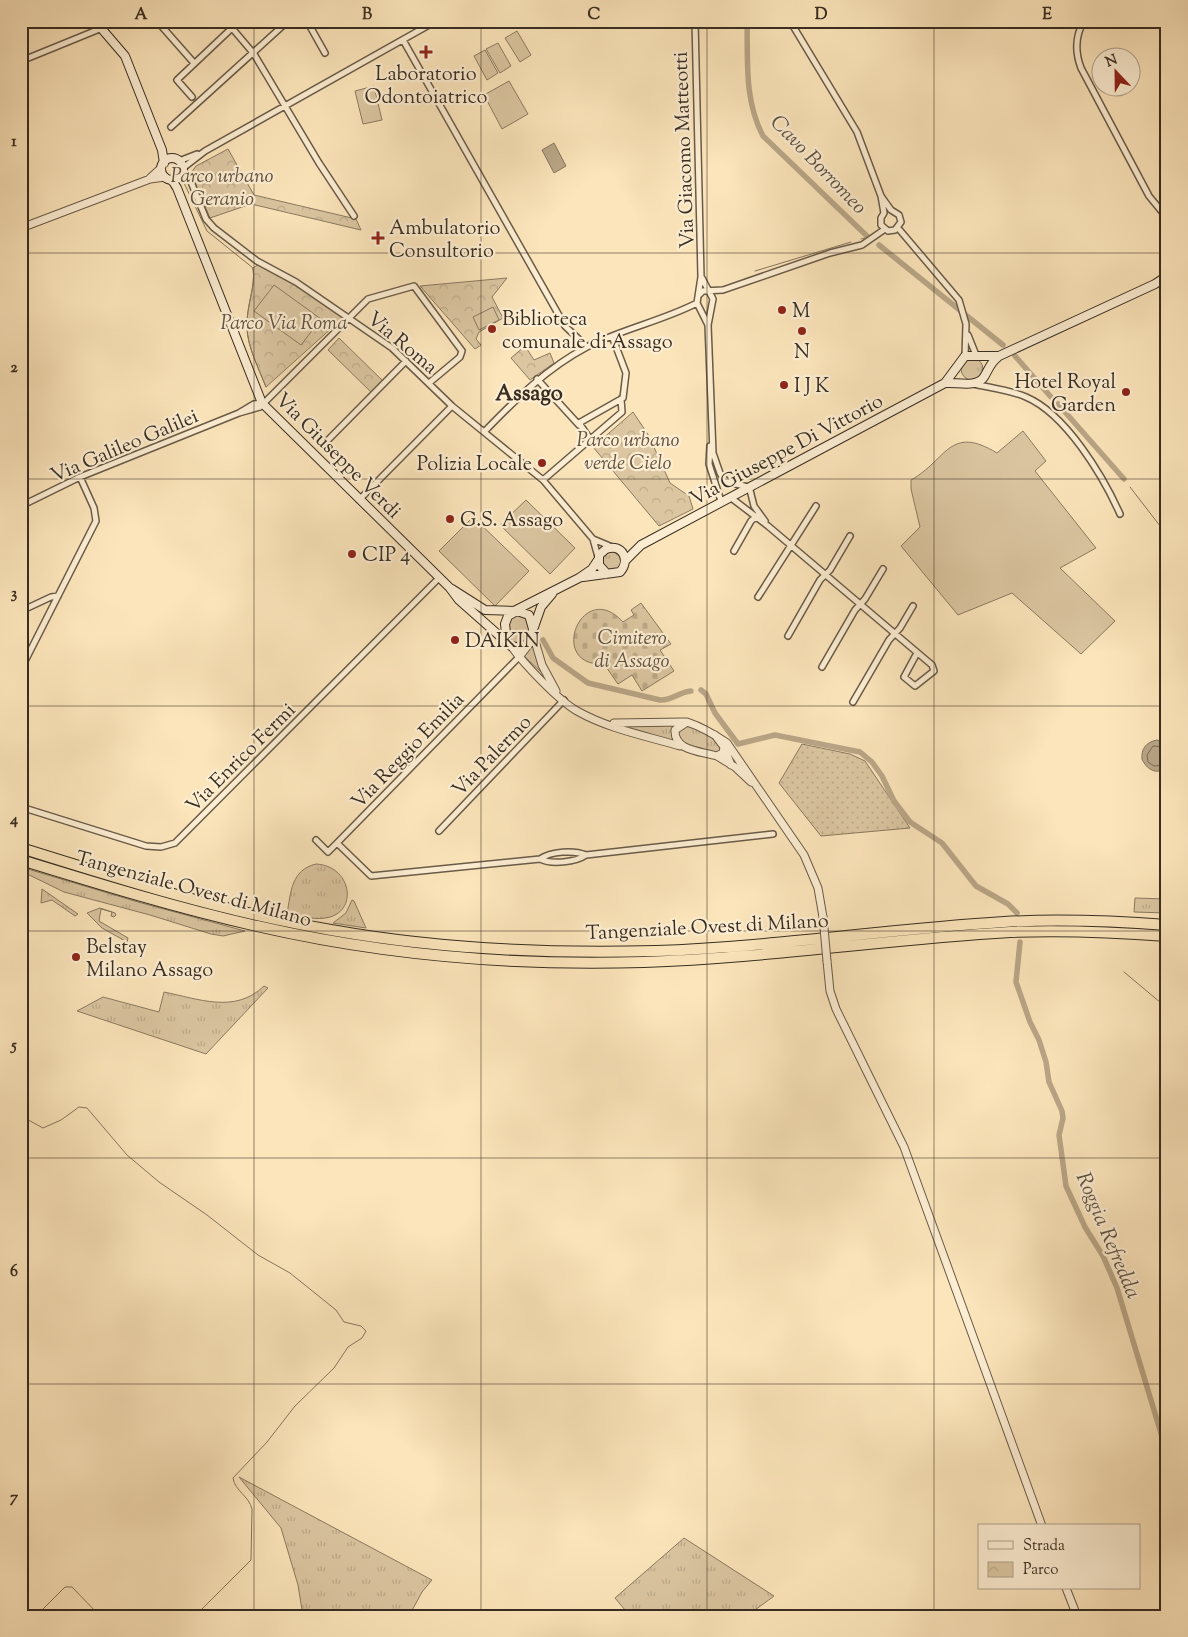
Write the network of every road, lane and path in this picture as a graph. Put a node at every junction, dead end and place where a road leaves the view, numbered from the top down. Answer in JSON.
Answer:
{"nodes":[{"id":1,"x":96,"y":21,"type":"edge"},
{"id":2,"x":157,"y":21,"type":"edge"},
{"id":3,"x":226,"y":21,"type":"edge"},
{"id":4,"x":288,"y":21,"type":"edge"},
{"id":5,"x":307,"y":21,"type":"edge"},
{"id":6,"x":436,"y":21,"type":"edge"},
{"id":7,"x":695,"y":21,"type":"edge"},
{"id":8,"x":790,"y":21,"type":"edge"},
{"id":9,"x":1084,"y":21,"type":"edge"},
{"id":10,"x":102,"y":28,"type":"junction"},
{"id":11,"x":232,"y":28,"type":"junction"},
{"id":12,"x":403,"y":40,"type":"junction"},
{"id":13,"x":325,"y":53,"type":"dead end"},
{"id":14,"x":254,"y":54,"type":"junction"},
{"id":15,"x":21,"y":61,"type":"edge"},
{"id":16,"x":194,"y":63,"type":"junction"},
{"id":17,"x":192,"y":97,"type":"dead end"},
{"id":18,"x":286,"y":105,"type":"junction"},
{"id":19,"x":171,"y":127,"type":"dead end"},
{"id":20,"x":165,"y":163,"type":"junction"},
{"id":21,"x":177,"y":173,"type":"junction"},
{"id":22,"x":150,"y":179,"type":"junction"},
{"id":23,"x":882,"y":196,"type":"junction"},
{"id":24,"x":891,"y":210,"type":"junction"},
{"id":25,"x":884,"y":213,"type":"junction"},
{"id":26,"x":354,"y":216,"type":"dead end"},
{"id":27,"x":1167,"y":218,"type":"edge"},
{"id":28,"x":21,"y":228,"type":"edge"},
{"id":29,"x":898,"y":228,"type":"junction"},
{"id":30,"x":885,"y":229,"type":"junction"},
{"id":31,"x":1167,"y":276,"type":"edge"},
{"id":32,"x":701,"y":277,"type":"junction"},
{"id":33,"x":1167,"y":282,"type":"edge"},
{"id":34,"x":1155,"y":284,"type":"junction"},
{"id":35,"x":722,"y":290,"type":"junction"},
{"id":36,"x":709,"y":291,"type":"junction"},
{"id":37,"x":698,"y":296,"type":"junction"},
{"id":38,"x":697,"y":303,"type":"junction"},
{"id":39,"x":712,"y":304,"type":"junction"},
{"id":40,"x":701,"y":308,"type":"junction"},
{"id":41,"x":349,"y":316,"type":"junction"},
{"id":42,"x":708,"y":325,"type":"junction"},
{"id":43,"x":967,"y":333,"type":"junction"},
{"id":44,"x":612,"y":336,"type":"junction"},
{"id":45,"x":587,"y":347,"type":"junction"},
{"id":46,"x":965,"y":356,"type":"junction"},
{"id":47,"x":977,"y":356,"type":"junction"},
{"id":48,"x":999,"y":356,"type":"junction"},
{"id":49,"x":406,"y":361,"type":"junction"},
{"id":50,"x":957,"y":367,"type":"junction"},
{"id":51,"x":986,"y":373,"type":"junction"},
{"id":52,"x":537,"y":379,"type":"junction"},
{"id":53,"x":429,"y":383,"type":"junction"},
{"id":54,"x":945,"y":383,"type":"junction"},
{"id":55,"x":969,"y":383,"type":"junction"},
{"id":56,"x":989,"y":388,"type":"junction"},
{"id":57,"x":621,"y":399,"type":"junction"},
{"id":58,"x":262,"y":403,"type":"junction"},
{"id":59,"x":452,"y":406,"type":"junction"},
{"id":60,"x":579,"y":424,"type":"junction"},
{"id":61,"x":484,"y":432,"type":"junction"},
{"id":62,"x":590,"y":439,"type":"junction"},
{"id":63,"x":711,"y":441,"type":"junction"},
{"id":64,"x":326,"y":442,"type":"dead end"},
{"id":65,"x":80,"y":477,"type":"junction"},
{"id":66,"x":543,"y":480,"type":"junction"},
{"id":67,"x":728,"y":482,"type":"junction"},
{"id":68,"x":748,"y":487,"type":"junction"},
{"id":69,"x":718,"y":490,"type":"junction"},
{"id":70,"x":729,"y":497,"type":"junction"},
{"id":71,"x":359,"y":500,"type":"junction"},
{"id":72,"x":752,"y":500,"type":"junction"},
{"id":73,"x":721,"y":501,"type":"junction"},
{"id":74,"x":742,"y":505,"type":"junction"},
{"id":75,"x":21,"y":506,"type":"edge"},
{"id":76,"x":816,"y":506,"type":"dead end"},
{"id":77,"x":1120,"y":514,"type":"dead end"},
{"id":78,"x":757,"y":515,"type":"junction"},
{"id":79,"x":850,"y":536,"type":"dead end"},
{"id":80,"x":593,"y":539,"type":"junction"},
{"id":81,"x":641,"y":545,"type":"junction"},
{"id":82,"x":791,"y":546,"type":"junction"},
{"id":83,"x":617,"y":548,"type":"junction"},
{"id":84,"x":734,"y":551,"type":"dead end"},
{"id":85,"x":598,"y":560,"type":"junction"},
{"id":86,"x":626,"y":560,"type":"junction"},
{"id":87,"x":883,"y":569,"type":"dead end"},
{"id":88,"x":607,"y":574,"type":"junction"},
{"id":89,"x":825,"y":575,"type":"junction"},
{"id":90,"x":439,"y":578,"type":"junction"},
{"id":91,"x":579,"y":578,"type":"junction"},
{"id":92,"x":450,"y":588,"type":"junction"},
{"id":93,"x":557,"y":590,"type":"junction"},
{"id":94,"x":58,"y":596,"type":"junction"},
{"id":95,"x":758,"y":598,"type":"dead end"},
{"id":96,"x":860,"y":604,"type":"junction"},
{"id":97,"x":913,"y":606,"type":"dead end"},
{"id":98,"x":21,"y":611,"type":"edge"},
{"id":99,"x":514,"y":611,"type":"junction"},
{"id":100,"x":533,"y":631,"type":"junction"},
{"id":101,"x":894,"y":634,"type":"junction"},
{"id":102,"x":788,"y":636,"type":"dead end"},
{"id":103,"x":509,"y":644,"type":"junction"},
{"id":104,"x":529,"y":644,"type":"junction"},
{"id":105,"x":916,"y":653,"type":"junction"},
{"id":106,"x":519,"y":657,"type":"junction"},
{"id":107,"x":822,"y":667,"type":"dead end"},
{"id":108,"x":21,"y":669,"type":"edge"},
{"id":109,"x":557,"y":693,"type":"junction"},
{"id":110,"x":564,"y":700,"type":"junction"},
{"id":111,"x":853,"y":702,"type":"dead end"},
{"id":112,"x":589,"y":717,"type":"junction"},
{"id":113,"x":687,"y":722,"type":"junction"},
{"id":114,"x":715,"y":735,"type":"junction"},
{"id":115,"x":680,"y":746,"type":"junction"},
{"id":116,"x":724,"y":747,"type":"junction"},
{"id":117,"x":717,"y":756,"type":"junction"},
{"id":118,"x":731,"y":765,"type":"junction"},
{"id":119,"x":760,"y":791,"type":"junction"},
{"id":120,"x":21,"y":807,"type":"edge"},
{"id":121,"x":439,"y":831,"type":"dead end"},
{"id":122,"x":773,"y":834,"type":"dead end"},
{"id":123,"x":316,"y":840,"type":"dead end"},
{"id":124,"x":337,"y":843,"type":"junction"},
{"id":125,"x":21,"y":848,"type":"edge"},
{"id":126,"x":21,"y":860,"type":"edge"},
{"id":127,"x":1167,"y":921,"type":"edge"},
{"id":128,"x":1133,"y":923,"type":"junction"},
{"id":129,"x":1167,"y":925,"type":"edge"},
{"id":130,"x":1166,"y":941,"type":"edge"},
{"id":131,"x":1041,"y":1524,"type":"edge"},
{"id":132,"x":1067,"y":1590,"type":"edge"},
{"id":133,"x":1077,"y":1616,"type":"edge"}],
"edges":[{"from":1,"to":10,"type":"main road","name":"Via Giuseppe Verdi"},
{"from":2,"to":16,"type":"street"},
{"from":3,"to":11,"type":"street"},
{"from":4,"to":14,"type":"street"},
{"from":5,"to":13,"type":"street"},
{"from":6,"to":12,"type":"street"},
{"from":7,"to":32,"type":"street","name":"Via Giacomo Matteotti"},
{"from":8,"to":23,"type":"street"},
{"from":9,"to":27,"type":"street"},
{"from":10,"to":15,"type":"street"},
{"from":10,"to":20,"type":"main road","name":"Via Giuseppe Verdi"},
{"from":11,"to":14,"type":"street"},
{"from":11,"to":16,"type":"street"},
{"from":12,"to":18,"type":"street"},
{"from":12,"to":45,"type":"street"},
{"from":14,"to":18,"type":"street"},
{"from":14,"to":19,"type":"street"},
{"from":16,"to":17,"type":"street"},
{"from":18,"to":21,"type":"street"},
{"from":18,"to":26,"type":"street"},
{"from":20,"to":21,"type":"main road"},
{"from":20,"to":21,"type":"main road","name":"Via Giuseppe Verdi"},
{"from":20,"to":22,"type":"street"},
{"from":21,"to":22,"type":"street"},
{"from":21,"to":41,"type":"street","name":"Via Roma"},
{"from":21,"to":58,"type":"main road","name":"Via Giuseppe Verdi"},
{"from":22,"to":28,"type":"street"},
{"from":23,"to":24,"type":"street"},
{"from":23,"to":25,"type":"street"},
{"from":24,"to":25,"type":"street"},
{"from":24,"to":29,"type":"street"},
{"from":25,"to":30,"type":"street"},
{"from":29,"to":30,"type":"street"},
{"from":29,"to":43,"type":"street"},
{"from":30,"to":35,"type":"street"},
{"from":31,"to":34,"type":"main road"},
{"from":32,"to":36,"type":"street","name":"Via Giacomo Matteotti"},
{"from":32,"to":37,"type":"street","name":"Via Giacomo Matteotti"},
{"from":33,"to":34,"type":"main road"},
{"from":34,"to":48,"type":"main road"},
{"from":35,"to":36,"type":"street"},
{"from":35,"to":39,"type":"street"},
{"from":36,"to":37,"type":"street"},
{"from":36,"to":39,"type":"street"},
{"from":37,"to":38,"type":"street"},
{"from":38,"to":40,"type":"street"},
{"from":38,"to":44,"type":"street"},
{"from":39,"to":40,"type":"street"},
{"from":39,"to":42,"type":"street"},
{"from":40,"to":42,"type":"street"},
{"from":41,"to":49,"type":"street","name":"Via Roma"},
{"from":41,"to":53,"type":"street"},
{"from":41,"to":58,"type":"street"},
{"from":42,"to":63,"type":"street"},
{"from":43,"to":46,"type":"street"},
{"from":43,"to":47,"type":"street"},
{"from":44,"to":45,"type":"street"},
{"from":44,"to":57,"type":"street"},
{"from":45,"to":52,"type":"street"},
{"from":46,"to":47,"type":"main road"},
{"from":46,"to":50,"type":"main road"},
{"from":47,"to":48,"type":"main road"},
{"from":47,"to":51,"type":"main road"},
{"from":48,"to":51,"type":"main road"},
{"from":49,"to":53,"type":"street","name":"Via Roma"},
{"from":49,"to":64,"type":"street"},
{"from":50,"to":54,"type":"main road","name":"Via Giuseppe Di Vittorio"},
{"from":50,"to":55,"type":"main road"},
{"from":51,"to":55,"type":"main road"},
{"from":51,"to":56,"type":"street"},
{"from":52,"to":60,"type":"street"},
{"from":52,"to":61,"type":"street"},
{"from":53,"to":59,"type":"street","name":"Via Roma"},
{"from":54,"to":55,"type":"main road","name":"Via Giuseppe Di Vittorio"},
{"from":54,"to":68,"type":"main road","name":"Via Giuseppe Di Vittorio"},
{"from":55,"to":56,"type":"street"},
{"from":56,"to":77,"type":"street"},
{"from":57,"to":60,"type":"street"},
{"from":57,"to":62,"type":"street"},
{"from":58,"to":65,"type":"street","name":"Via Galileo Galilei"},
{"from":58,"to":71,"type":"main road","name":"Via Giuseppe Verdi"},
{"from":59,"to":61,"type":"street","name":"Via Roma"},
{"from":59,"to":71,"type":"street"},
{"from":60,"to":62,"type":"street"},
{"from":61,"to":66,"type":"street","name":"Via Roma"},
{"from":62,"to":66,"type":"street"},
{"from":63,"to":67,"type":"street"},
{"from":63,"to":69,"type":"street"},
{"from":65,"to":75,"type":"street","name":"Via Galileo Galilei"},
{"from":65,"to":94,"type":"street"},
{"from":66,"to":80,"type":"street","name":"Via Roma"},
{"from":67,"to":68,"type":"street"},
{"from":67,"to":69,"type":"street"},
{"from":68,"to":70,"type":"main road","name":"Via Giuseppe Di Vittorio"},
{"from":68,"to":72,"type":"street"},
{"from":69,"to":73,"type":"street"},
{"from":70,"to":73,"type":"main road","name":"Via Giuseppe Di Vittorio"},
{"from":70,"to":74,"type":"street"},
{"from":71,"to":90,"type":"main road","name":"Via Giuseppe Verdi"},
{"from":72,"to":74,"type":"street"},
{"from":72,"to":78,"type":"street"},
{"from":73,"to":81,"type":"main road","name":"Via Giuseppe Di Vittorio"},
{"from":74,"to":78,"type":"street"},
{"from":76,"to":82,"type":"street"},
{"from":78,"to":82,"type":"street"},
{"from":78,"to":84,"type":"street"},
{"from":79,"to":89,"type":"street"},
{"from":80,"to":83,"type":"street","name":"Via Roma"},
{"from":80,"to":85,"type":"street","name":"Via Roma"},
{"from":81,"to":83,"type":"main road","name":"Via Giuseppe Di Vittorio"},
{"from":81,"to":86,"type":"main road","name":"Via Giuseppe Di Vittorio"},
{"from":82,"to":89,"type":"street"},
{"from":82,"to":95,"type":"street"},
{"from":83,"to":85,"type":"main road"},
{"from":83,"to":86,"type":"main road"},
{"from":85,"to":88,"type":"main road"},
{"from":85,"to":91,"type":"main road"},
{"from":86,"to":88,"type":"main road"},
{"from":87,"to":96,"type":"street"},
{"from":88,"to":91,"type":"main road"},
{"from":89,"to":96,"type":"street"},
{"from":89,"to":102,"type":"street"},
{"from":90,"to":92,"type":"main road","name":"Via Giuseppe Verdi"},
{"from":90,"to":120,"type":"street","name":"Via Enrico Fermi"},
{"from":91,"to":93,"type":"main road"},
{"from":92,"to":99,"type":"main road","name":"Via Giuseppe Verdi"},
{"from":92,"to":103,"type":"main road","name":"Via Giuseppe Verdi"},
{"from":93,"to":99,"type":"main road"},
{"from":93,"to":100,"type":"main road"},
{"from":94,"to":98,"type":"street"},
{"from":94,"to":108,"type":"street"},
{"from":96,"to":101,"type":"street"},
{"from":96,"to":107,"type":"street"},
{"from":97,"to":101,"type":"street"},
{"from":99,"to":100,"type":"main road"},
{"from":99,"to":103,"type":"main road"},
{"from":100,"to":104,"type":"main road"},
{"from":100,"to":109,"type":"street"},
{"from":101,"to":105,"type":"street"},
{"from":101,"to":111,"type":"street"},
{"from":103,"to":104,"type":"main road"},
{"from":103,"to":106,"type":"street"},
{"from":104,"to":106,"type":"street"},
{"from":105,"to":105,"type":"street"},
{"from":106,"to":109,"type":"street"},
{"from":106,"to":124,"type":"street","name":"Via Reggio Emilia"},
{"from":109,"to":110,"type":"street"},
{"from":110,"to":112,"type":"street"},
{"from":110,"to":121,"type":"street","name":"Via Palermo"},
{"from":112,"to":113,"type":"street"},
{"from":112,"to":115,"type":"street"},
{"from":113,"to":114,"type":"street"},
{"from":113,"to":115,"type":"street"},
{"from":114,"to":116,"type":"street"},
{"from":114,"to":119,"type":"street"},
{"from":115,"to":117,"type":"street"},
{"from":116,"to":117,"type":"street"},
{"from":116,"to":118,"type":"street"},
{"from":117,"to":118,"type":"street"},
{"from":118,"to":119,"type":"street"},
{"from":119,"to":131,"type":"street","bridge":true},
{"from":122,"to":124,"type":"street"},
{"from":123,"to":124,"type":"street"},
{"from":125,"to":128,"type":"highway","name":"Tangenziale Ovest di Milano"},
{"from":126,"to":130,"type":"highway","name":"Tangenziale Ovest di Milano"},
{"from":127,"to":128,"type":"highway"},
{"from":128,"to":129,"type":"highway","name":"Tangenziale Ovest di Milano"},
{"from":132,"to":133,"type":"street"}]}
